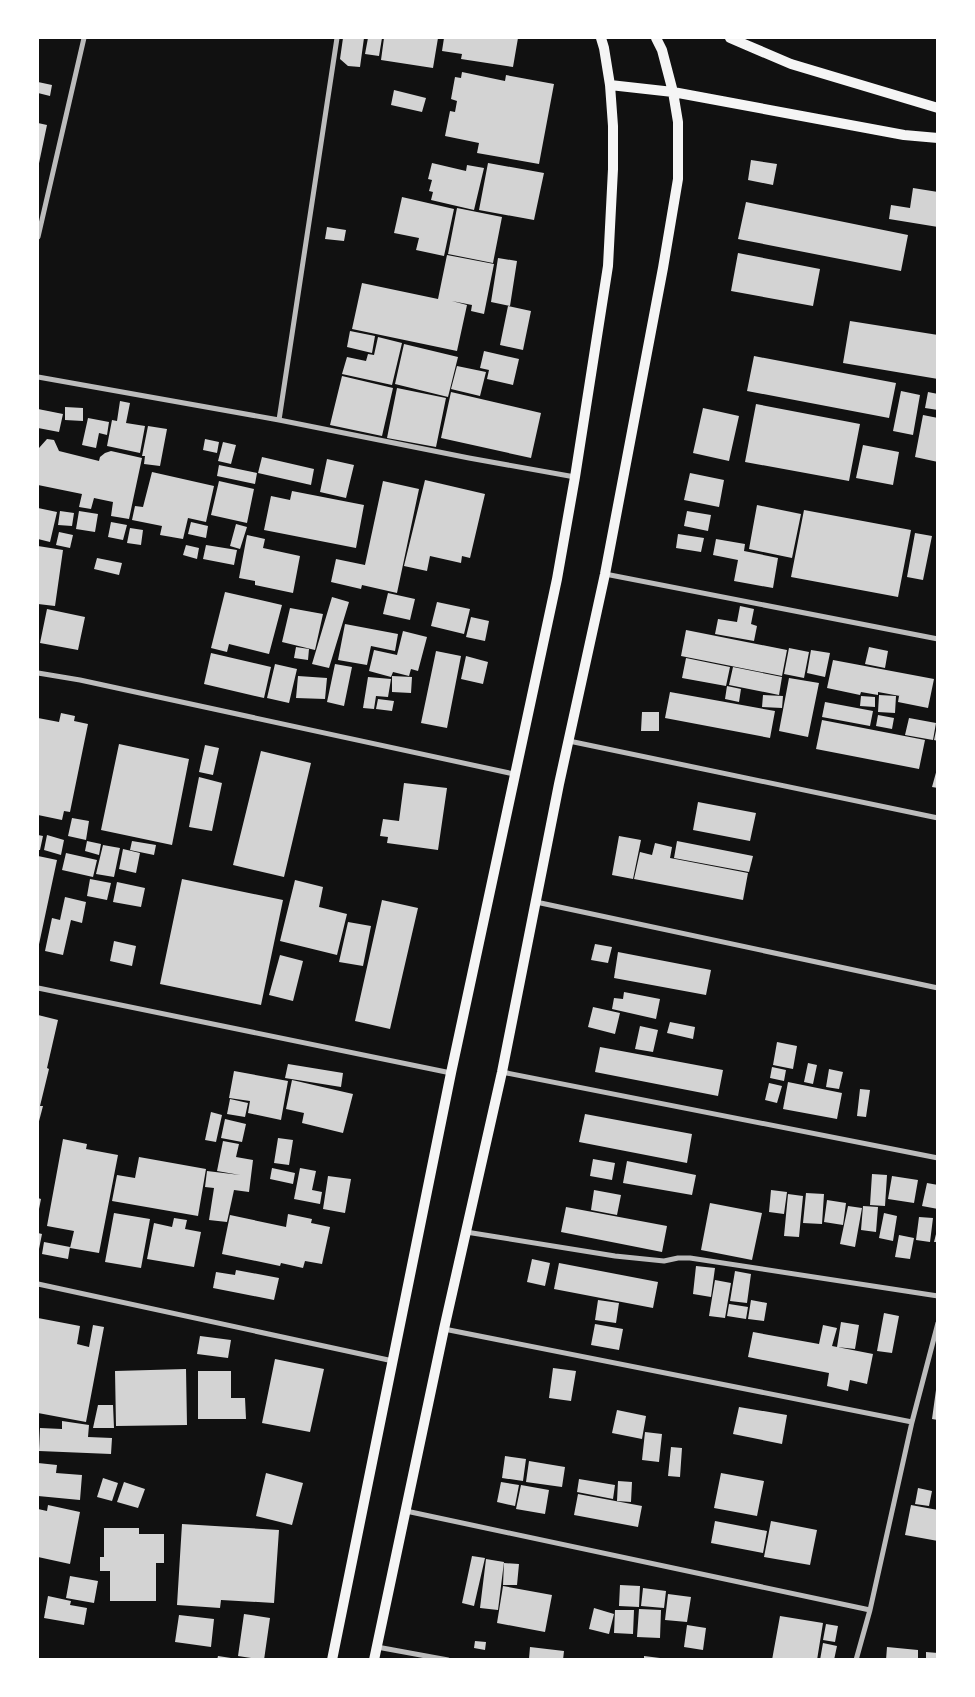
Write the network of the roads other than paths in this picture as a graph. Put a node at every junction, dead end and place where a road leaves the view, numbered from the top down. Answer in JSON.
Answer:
{"nodes":[{"id":1,"x":84,"y":38,"type":"edge"},
{"id":2,"x":337,"y":38,"type":"edge"},
{"id":3,"x":600,"y":38,"type":"edge"},
{"id":4,"x":656,"y":38,"type":"edge"},
{"id":5,"x":730,"y":38,"type":"edge"},
{"id":6,"x":610,"y":85,"type":"junction"},
{"id":7,"x":673,"y":92,"type":"junction"},
{"id":8,"x":938,"y":108,"type":"edge"},
{"id":9,"x":938,"y":138,"type":"edge"},
{"id":10,"x":38,"y":237,"type":"edge"},
{"id":11,"x":38,"y":377,"type":"edge"},
{"id":12,"x":279,"y":420,"type":"junction"},
{"id":13,"x":575,"y":477,"type":"junction"},
{"id":14,"x":605,"y":574,"type":"junction"},
{"id":15,"x":938,"y":640,"type":"edge"},
{"id":16,"x":38,"y":674,"type":"edge"},
{"id":17,"x":569,"y":741,"type":"junction"},
{"id":18,"x":514,"y":774,"type":"junction"},
{"id":19,"x":938,"y":818,"type":"edge"},
{"id":20,"x":536,"y":902,"type":"junction"},
{"id":21,"x":38,"y":988,"type":"edge"},
{"id":22,"x":938,"y":988,"type":"edge"},
{"id":23,"x":502,"y":1072,"type":"junction"},
{"id":24,"x":451,"y":1073,"type":"junction"},
{"id":25,"x":938,"y":1158,"type":"edge"},
{"id":26,"x":466,"y":1232,"type":"junction"},
{"id":27,"x":38,"y":1284,"type":"edge"},
{"id":28,"x":938,"y":1296,"type":"edge"},
{"id":29,"x":938,"y":1323,"type":"edge"},
{"id":30,"x":444,"y":1330,"type":"junction"},
{"id":31,"x":393,"y":1361,"type":"junction"},
{"id":32,"x":912,"y":1422,"type":"junction"},
{"id":33,"x":406,"y":1511,"type":"junction"},
{"id":34,"x":870,"y":1610,"type":"junction"},
{"id":35,"x":377,"y":1647,"type":"junction"},
{"id":36,"x":332,"y":1660,"type":"edge"},
{"id":37,"x":374,"y":1660,"type":"edge"},
{"id":38,"x":448,"y":1660,"type":"edge"},
{"id":39,"x":856,"y":1660,"type":"edge"}],
"edges":[{"from":1,"to":10,"type":"street"},
{"from":2,"to":12,"type":"street"},
{"from":3,"to":6,"type":"main road"},
{"from":4,"to":7,"type":"main road"},
{"from":5,"to":8,"type":"main road"},
{"from":6,"to":7,"type":"main road"},
{"from":6,"to":13,"type":"main road"},
{"from":7,"to":9,"type":"main road"},
{"from":7,"to":14,"type":"main road"},
{"from":11,"to":12,"type":"street"},
{"from":12,"to":13,"type":"street"},
{"from":13,"to":18,"type":"main road"},
{"from":14,"to":15,"type":"street"},
{"from":14,"to":17,"type":"main road"},
{"from":16,"to":18,"type":"street"},
{"from":17,"to":19,"type":"street"},
{"from":17,"to":20,"type":"main road"},
{"from":18,"to":24,"type":"main road"},
{"from":20,"to":22,"type":"street"},
{"from":20,"to":23,"type":"main road"},
{"from":21,"to":24,"type":"street"},
{"from":23,"to":25,"type":"street"},
{"from":23,"to":26,"type":"main road"},
{"from":24,"to":31,"type":"main road"},
{"from":26,"to":28,"type":"street"},
{"from":26,"to":30,"type":"main road"},
{"from":27,"to":31,"type":"street"},
{"from":29,"to":32,"type":"street"},
{"from":30,"to":32,"type":"street"},
{"from":30,"to":33,"type":"main road"},
{"from":31,"to":36,"type":"main road"},
{"from":32,"to":34,"type":"street"},
{"from":33,"to":34,"type":"street"},
{"from":33,"to":35,"type":"main road"},
{"from":34,"to":39,"type":"street"},
{"from":35,"to":37,"type":"main road"},
{"from":35,"to":38,"type":"street"}]}
